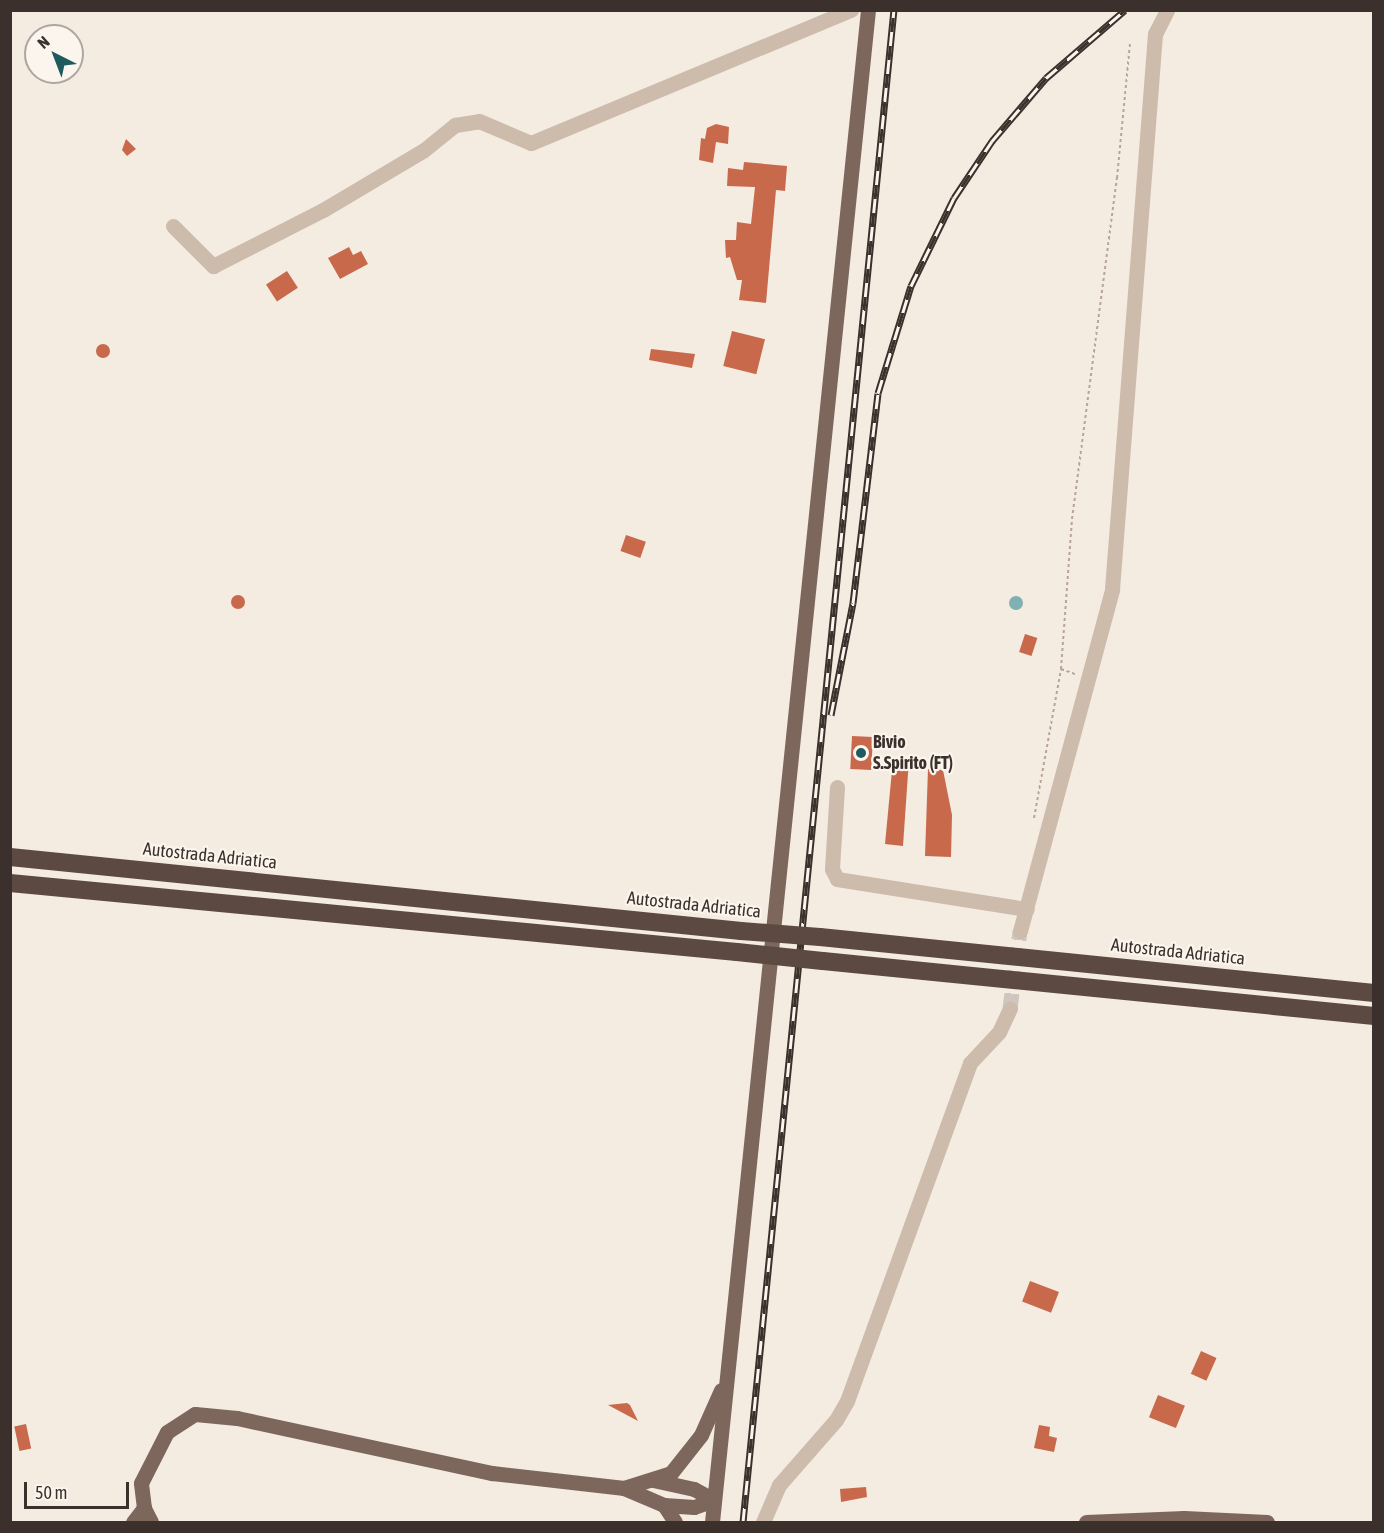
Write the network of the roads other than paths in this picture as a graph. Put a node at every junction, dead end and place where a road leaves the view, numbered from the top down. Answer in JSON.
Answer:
{"nodes":[{"id":1,"x":851,"y":10,"type":"edge"},
{"id":2,"x":868,"y":10,"type":"edge"},
{"id":3,"x":1167,"y":10,"type":"edge"},
{"id":4,"x":172,"y":226,"type":"dead end"},
{"id":5,"x":837,"y":787,"type":"dead end"},
{"id":6,"x":10,"y":857,"type":"edge"},
{"id":7,"x":10,"y":883,"type":"edge"},
{"id":8,"x":1027,"y":909,"type":"junction"},
{"id":9,"x":1020,"y":931,"type":"tunnel mouth"},
{"id":10,"x":1374,"y":993,"type":"edge"},
{"id":11,"x":1010,"y":1008,"type":"tunnel mouth"},
{"id":12,"x":1374,"y":1016,"type":"edge"},
{"id":13,"x":727,"y":1377,"type":"junction"},
{"id":14,"x":653,"y":1480,"type":"junction"},
{"id":15,"x":624,"y":1488,"type":"junction"},
{"id":16,"x":714,"y":1500,"type":"junction"},
{"id":17,"x":664,"y":1505,"type":"junction"},
{"id":18,"x":142,"y":1515,"type":"edge"},
{"id":19,"x":1181,"y":1520,"type":"edge"},
{"id":20,"x":133,"y":1522,"type":"edge"},
{"id":21,"x":151,"y":1522,"type":"edge"},
{"id":22,"x":156,"y":1522,"type":"edge"},
{"id":23,"x":675,"y":1522,"type":"edge"},
{"id":24,"x":712,"y":1522,"type":"edge"},
{"id":25,"x":764,"y":1522,"type":"edge"},
{"id":26,"x":1086,"y":1522,"type":"edge"},
{"id":27,"x":1267,"y":1522,"type":"edge"}],
"edges":[{"from":1,"to":4,"type":"street"},
{"from":2,"to":13,"type":"main road"},
{"from":3,"to":8,"type":"street"},
{"from":5,"to":8,"type":"street"},
{"from":6,"to":10,"type":"highway","name":"Autostrada Adriatica","bridge":true},
{"from":7,"to":12,"type":"highway","bridge":true},
{"from":8,"to":9,"type":"street"},
{"from":11,"to":25,"type":"street"},
{"from":13,"to":14,"type":"main road"},
{"from":13,"to":16,"type":"main road"},
{"from":14,"to":15,"type":"main road"},
{"from":14,"to":16,"type":"main road"},
{"from":15,"to":17,"type":"main road"},
{"from":15,"to":18,"type":"main road"},
{"from":16,"to":17,"type":"main road"},
{"from":16,"to":24,"type":"main road"},
{"from":17,"to":23,"type":"main road"},
{"from":18,"to":20,"type":"main road"},
{"from":18,"to":21,"type":"main road"},
{"from":18,"to":22,"type":"main road"},
{"from":19,"to":26,"type":"main road"},
{"from":19,"to":27,"type":"main road"}]}
